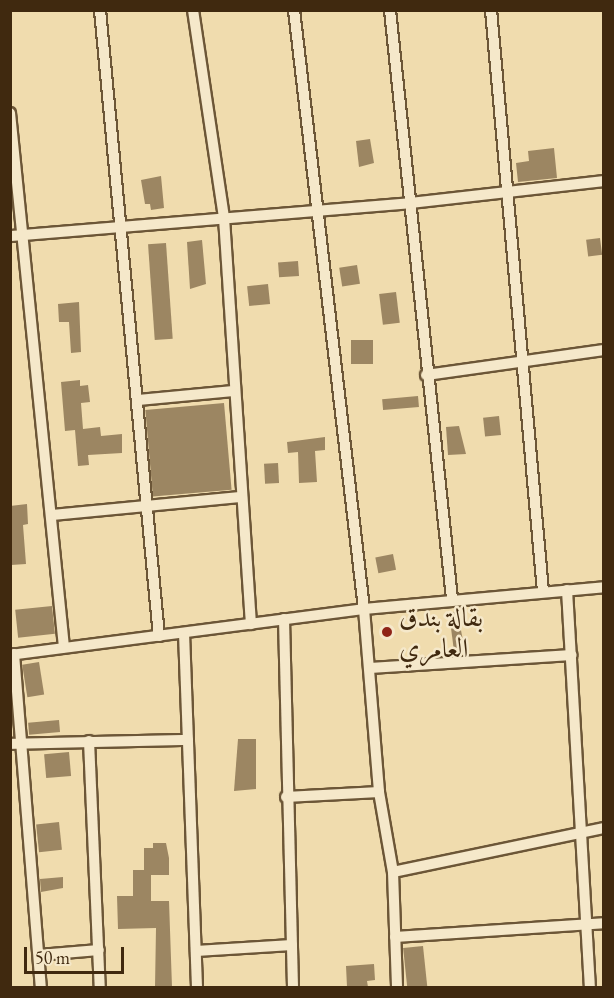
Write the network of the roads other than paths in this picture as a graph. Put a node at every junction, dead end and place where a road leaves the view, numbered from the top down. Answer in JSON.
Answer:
{"nodes":[{"id":1,"x":100,"y":10,"type":"edge"},
{"id":2,"x":193,"y":10,"type":"edge"},
{"id":3,"x":294,"y":10,"type":"edge"},
{"id":4,"x":390,"y":10,"type":"edge"},
{"id":5,"x":491,"y":10,"type":"edge"},
{"id":6,"x":10,"y":113,"type":"edge"},
{"id":7,"x":603,"y":181,"type":"edge"},
{"id":8,"x":505,"y":193,"type":"junction"},
{"id":9,"x":411,"y":202,"type":"junction"},
{"id":10,"x":320,"y":209,"type":"junction"},
{"id":11,"x":224,"y":218,"type":"junction"},
{"id":12,"x":123,"y":229,"type":"junction"},
{"id":13,"x":24,"y":235,"type":"junction"},
{"id":14,"x":10,"y":236,"type":"edge"},
{"id":15,"x":603,"y":350,"type":"edge"},
{"id":16,"x":522,"y":360,"type":"junction"},
{"id":17,"x":426,"y":375,"type":"junction"},
{"id":18,"x":234,"y":391,"type":"junction"},
{"id":19,"x":138,"y":400,"type":"junction"},
{"id":20,"x":240,"y":497,"type":"junction"},
{"id":21,"x":147,"y":506,"type":"junction"},
{"id":22,"x":52,"y":515,"type":"junction"},
{"id":23,"x":603,"y":586,"type":"edge"},
{"id":24,"x":567,"y":590,"type":"junction"},
{"id":25,"x":543,"y":591,"type":"junction"},
{"id":26,"x":452,"y":598,"type":"junction"},
{"id":27,"x":364,"y":609,"type":"junction"},
{"id":28,"x":284,"y":619,"type":"junction"},
{"id":29,"x":251,"y":624,"type":"junction"},
{"id":30,"x":184,"y":633,"type":"junction"},
{"id":31,"x":159,"y":636,"type":"junction"},
{"id":32,"x":64,"y":647,"type":"junction"},
{"id":33,"x":12,"y":655,"type":"edge"},
{"id":34,"x":572,"y":655,"type":"junction"},
{"id":35,"x":370,"y":668,"type":"junction"},
{"id":36,"x":188,"y":740,"type":"junction"},
{"id":37,"x":89,"y":741,"type":"junction"},
{"id":38,"x":23,"y":743,"type":"junction"},
{"id":39,"x":10,"y":744,"type":"edge"},
{"id":40,"x":379,"y":792,"type":"junction"},
{"id":41,"x":286,"y":797,"type":"junction"},
{"id":42,"x":603,"y":828,"type":"edge"},
{"id":43,"x":582,"y":832,"type":"junction"},
{"id":44,"x":393,"y":872,"type":"junction"},
{"id":45,"x":603,"y":923,"type":"edge"},
{"id":46,"x":589,"y":924,"type":"junction"},
{"id":47,"x":395,"y":937,"type":"junction"},
{"id":48,"x":292,"y":945,"type":"junction"},
{"id":49,"x":99,"y":950,"type":"junction"},
{"id":50,"x":196,"y":951,"type":"junction"},
{"id":51,"x":39,"y":954,"type":"junction"},
{"id":52,"x":41,"y":987,"type":"edge"},
{"id":53,"x":100,"y":987,"type":"edge"},
{"id":54,"x":197,"y":987,"type":"edge"},
{"id":55,"x":293,"y":987,"type":"edge"},
{"id":56,"x":397,"y":987,"type":"edge"},
{"id":57,"x":590,"y":987,"type":"edge"}],
"edges":[{"from":1,"to":12,"type":"street"},
{"from":2,"to":11,"type":"street"},
{"from":3,"to":10,"type":"street"},
{"from":4,"to":9,"type":"street"},
{"from":5,"to":8,"type":"street"},
{"from":6,"to":13,"type":"street"},
{"from":7,"to":8,"type":"street"},
{"from":8,"to":9,"type":"street"},
{"from":8,"to":16,"type":"street"},
{"from":9,"to":10,"type":"street"},
{"from":9,"to":17,"type":"street"},
{"from":10,"to":11,"type":"street"},
{"from":10,"to":27,"type":"street"},
{"from":11,"to":12,"type":"street"},
{"from":11,"to":18,"type":"street"},
{"from":12,"to":13,"type":"street"},
{"from":12,"to":19,"type":"street"},
{"from":13,"to":14,"type":"street"},
{"from":13,"to":22,"type":"street"},
{"from":15,"to":16,"type":"street"},
{"from":16,"to":17,"type":"street"},
{"from":16,"to":25,"type":"street"},
{"from":17,"to":26,"type":"street"},
{"from":18,"to":19,"type":"street"},
{"from":18,"to":20,"type":"street"},
{"from":19,"to":21,"type":"street"},
{"from":20,"to":21,"type":"street"},
{"from":20,"to":29,"type":"street"},
{"from":21,"to":22,"type":"street"},
{"from":21,"to":31,"type":"street"},
{"from":22,"to":32,"type":"street"},
{"from":23,"to":24,"type":"street"},
{"from":24,"to":25,"type":"street"},
{"from":24,"to":34,"type":"street"},
{"from":25,"to":26,"type":"street"},
{"from":26,"to":27,"type":"street"},
{"from":27,"to":28,"type":"street"},
{"from":27,"to":35,"type":"street"},
{"from":28,"to":29,"type":"street"},
{"from":28,"to":41,"type":"street"},
{"from":29,"to":30,"type":"street"},
{"from":30,"to":31,"type":"street"},
{"from":30,"to":36,"type":"street"},
{"from":31,"to":32,"type":"street"},
{"from":32,"to":33,"type":"street"},
{"from":33,"to":38,"type":"street"},
{"from":34,"to":35,"type":"street"},
{"from":34,"to":43,"type":"street"},
{"from":35,"to":40,"type":"street"},
{"from":36,"to":37,"type":"street"},
{"from":36,"to":50,"type":"street"},
{"from":37,"to":38,"type":"street"},
{"from":37,"to":49,"type":"street"},
{"from":38,"to":39,"type":"street"},
{"from":38,"to":51,"type":"street"},
{"from":40,"to":41,"type":"street"},
{"from":40,"to":44,"type":"street"},
{"from":41,"to":48,"type":"street"},
{"from":42,"to":43,"type":"street"},
{"from":43,"to":44,"type":"street"},
{"from":43,"to":46,"type":"street"},
{"from":44,"to":47,"type":"street"},
{"from":45,"to":46,"type":"street"},
{"from":46,"to":47,"type":"street"},
{"from":46,"to":57,"type":"street"},
{"from":47,"to":56,"type":"street"},
{"from":48,"to":50,"type":"street"},
{"from":48,"to":55,"type":"street"},
{"from":49,"to":51,"type":"street"},
{"from":49,"to":53,"type":"street"},
{"from":50,"to":54,"type":"street"},
{"from":51,"to":52,"type":"street"}]}
